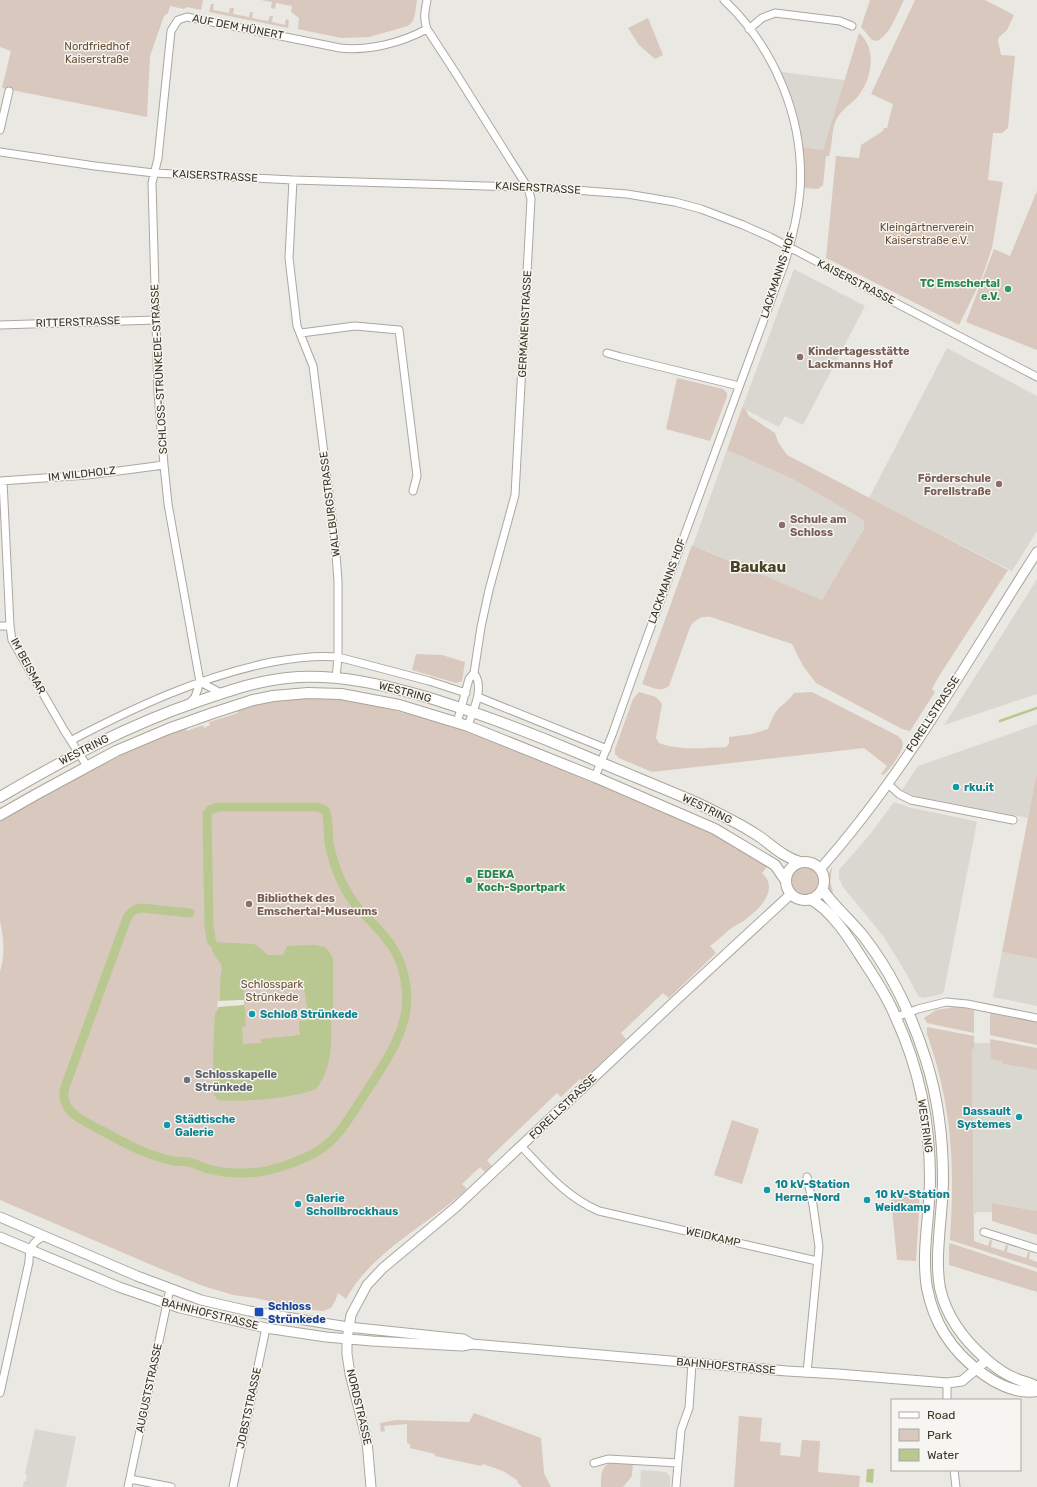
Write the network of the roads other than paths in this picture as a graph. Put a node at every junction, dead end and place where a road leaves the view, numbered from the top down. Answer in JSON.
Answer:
{"nodes":[{"id":1,"x":427,"y":0,"type":"edge"},
{"id":2,"x":724,"y":0,"type":"edge"},
{"id":3,"x":852,"y":26,"type":"dead end"},
{"id":4,"x":427,"y":29,"type":"junction"},
{"id":5,"x":749,"y":29,"type":"junction"},
{"id":6,"x":9,"y":91,"type":"dead end"},
{"id":7,"x":0,"y":130,"type":"edge"},
{"id":8,"x":0,"y":152,"type":"edge"},
{"id":9,"x":154,"y":173,"type":"junction"},
{"id":10,"x":293,"y":180,"type":"junction"},
{"id":11,"x":528,"y":188,"type":"junction"},
{"id":12,"x":790,"y":248,"type":"junction"},
{"id":13,"x":156,"y":320,"type":"junction"},
{"id":14,"x":0,"y":325,"type":"edge"},
{"id":15,"x":301,"y":333,"type":"junction"},
{"id":16,"x":607,"y":353,"type":"dead end"},
{"id":17,"x":1037,"y":377,"type":"edge"},
{"id":18,"x":740,"y":386,"type":"junction"},
{"id":19,"x":164,"y":465,"type":"junction"},
{"id":20,"x":2,"y":481,"type":"edge"},
{"id":21,"x":413,"y":491,"type":"dead end"},
{"id":22,"x":1037,"y":552,"type":"edge"},
{"id":23,"x":0,"y":626,"type":"edge"},
{"id":24,"x":10,"y":626,"type":"junction"},
{"id":25,"x":338,"y":657,"type":"junction"},
{"id":26,"x":474,"y":673,"type":"junction"},
{"id":27,"x":336,"y":678,"type":"junction"},
{"id":28,"x":200,"y":682,"type":"junction"},
{"id":29,"x":221,"y":693,"type":"junction"},
{"id":30,"x":466,"y":693,"type":"junction"},
{"id":31,"x":478,"y":697,"type":"junction"},
{"id":32,"x":189,"y":704,"type":"junction"},
{"id":33,"x":461,"y":708,"type":"junction"},
{"id":34,"x":473,"y":711,"type":"junction"},
{"id":35,"x":457,"y":723,"type":"junction"},
{"id":36,"x":468,"y":726,"type":"junction"},
{"id":37,"x":72,"y":740,"type":"junction"},
{"id":38,"x":607,"y":749,"type":"junction"},
{"id":39,"x":79,"y":752,"type":"junction"},
{"id":40,"x":601,"y":763,"type":"junction"},
{"id":41,"x":87,"y":766,"type":"junction"},
{"id":42,"x":595,"y":777,"type":"junction"},
{"id":43,"x":888,"y":784,"type":"junction"},
{"id":44,"x":0,"y":797,"type":"edge"},
{"id":45,"x":0,"y":815,"type":"edge"},
{"id":46,"x":1013,"y":820,"type":"dead end"},
{"id":47,"x":800,"y":862,"type":"junction"},
{"id":48,"x":820,"y":869,"type":"junction"},
{"id":49,"x":786,"y":881,"type":"junction"},
{"id":50,"x":822,"y":889,"type":"junction"},
{"id":51,"x":791,"y":894,"type":"junction"},
{"id":52,"x":810,"y":900,"type":"junction"},
{"id":53,"x":908,"y":1012,"type":"junction"},
{"id":54,"x":896,"y":1017,"type":"junction"},
{"id":55,"x":1037,"y":1018,"type":"edge"},
{"id":56,"x":521,"y":1146,"type":"junction"},
{"id":57,"x":807,"y":1177,"type":"dead end"},
{"id":58,"x":0,"y":1217,"type":"edge"},
{"id":59,"x":984,"y":1232,"type":"dead end"},
{"id":60,"x":44,"y":1236,"type":"junction"},
{"id":61,"x":0,"y":1237,"type":"edge"},
{"id":62,"x":1037,"y":1249,"type":"edge"},
{"id":63,"x":29,"y":1250,"type":"junction"},
{"id":64,"x":817,"y":1261,"type":"junction"},
{"id":65,"x":170,"y":1289,"type":"junction"},
{"id":66,"x":166,"y":1304,"type":"junction"},
{"id":67,"x":348,"y":1327,"type":"junction"},
{"id":68,"x":266,"y":1328,"type":"junction"},
{"id":69,"x":346,"y":1339,"type":"junction"},
{"id":70,"x":472,"y":1344,"type":"junction"},
{"id":71,"x":987,"y":1360,"type":"junction"},
{"id":72,"x":692,"y":1363,"type":"junction"},
{"id":73,"x":976,"y":1369,"type":"junction"},
{"id":74,"x":806,"y":1373,"type":"junction"},
{"id":75,"x":947,"y":1383,"type":"junction"},
{"id":76,"x":1037,"y":1387,"type":"edge"},
{"id":77,"x":1037,"y":1391,"type":"edge"},
{"id":78,"x":0,"y":1392,"type":"edge"},
{"id":79,"x":947,"y":1399,"type":"edge"},
{"id":80,"x":594,"y":1462,"type":"dead end"},
{"id":81,"x":678,"y":1463,"type":"junction"},
{"id":82,"x":954,"y":1471,"type":"edge"},
{"id":83,"x":130,"y":1478,"type":"junction"},
{"id":84,"x":128,"y":1487,"type":"edge"},
{"id":85,"x":171,"y":1487,"type":"edge"},
{"id":86,"x":233,"y":1487,"type":"edge"},
{"id":87,"x":371,"y":1487,"type":"edge"},
{"id":88,"x":676,"y":1487,"type":"edge"},
{"id":89,"x":956,"y":1487,"type":"edge"}],
"edges":[{"from":1,"to":4,"type":"street","name":"GERMANENSTRASSE"},
{"from":2,"to":5,"type":"street","name":"LACKMANNS HOF"},
{"from":3,"to":5,"type":"street"},
{"from":4,"to":9,"type":"street","name":"AUF DEM HÜNERT"},
{"from":4,"to":11,"type":"street","name":"GERMANENSTRASSE"},
{"from":5,"to":12,"type":"street","name":"LACKMANNS HOF"},
{"from":6,"to":7,"type":"street"},
{"from":8,"to":9,"type":"street","name":"KAISERSTRASSE"},
{"from":9,"to":10,"type":"street","name":"KAISERSTRASSE"},
{"from":9,"to":13,"type":"street","name":"SCHLOSS-STRÜNKEDE-STRASSE"},
{"from":10,"to":11,"type":"street","name":"KAISERSTRASSE"},
{"from":10,"to":15,"type":"street","name":"WALLBURGSTRASSE"},
{"from":11,"to":12,"type":"street","name":"KAISERSTRASSE"},
{"from":11,"to":26,"type":"street","name":"GERMANENSTRASSE"},
{"from":12,"to":17,"type":"street","name":"KAISERSTRASSE"},
{"from":12,"to":18,"type":"street","name":"LACKMANNS HOF"},
{"from":13,"to":14,"type":"street","name":"RITTERSTRASSE"},
{"from":13,"to":19,"type":"street","name":"SCHLOSS-STRÜNKEDE-STRASSE"},
{"from":15,"to":21,"type":"street"},
{"from":15,"to":25,"type":"street","name":"WALLBURGSTRASSE"},
{"from":16,"to":18,"type":"street"},
{"from":18,"to":38,"type":"street","name":"LACKMANNS HOF"},
{"from":19,"to":20,"type":"street","name":"IM WILDHOLZ"},
{"from":19,"to":28,"type":"street","name":"SCHLOSS-STRÜNKEDE-STRASSE"},
{"from":20,"to":24,"type":"street","name":"IM BEISMAR"},
{"from":22,"to":43,"type":"street","name":"FORELLSTRASSE"},
{"from":23,"to":24,"type":"street"},
{"from":24,"to":37,"type":"street","name":"IM BEISMAR"},
{"from":25,"to":27,"type":"street","name":"WALLBURGSTRASSE"},
{"from":25,"to":28,"type":"street","name":"WESTRING"},
{"from":25,"to":30,"type":"street","name":"WESTRING"},
{"from":26,"to":30,"type":"street","name":"GERMANENSTRASSE"},
{"from":26,"to":31,"type":"street","name":"GERMANENSTRASSE"},
{"from":27,"to":29,"type":"main road","name":"WESTRING"},
{"from":27,"to":33,"type":"main road","name":"WESTRING"},
{"from":28,"to":29,"type":"street"},
{"from":28,"to":32,"type":"street"},
{"from":28,"to":37,"type":"street","name":"WESTRING"},
{"from":29,"to":32,"type":"main road","name":"WESTRING"},
{"from":30,"to":33,"type":"street","name":"GERMANENSTRASSE"},
{"from":31,"to":34,"type":"street","name":"GERMANENSTRASSE"},
{"from":31,"to":38,"type":"street"},
{"from":32,"to":39,"type":"main road","name":"WESTRING"},
{"from":33,"to":34,"type":"main road","name":"WESTRING"},
{"from":33,"to":35,"type":"street","name":"GERMANENSTRASSE"},
{"from":34,"to":36,"type":"street","name":"GERMANENSTRASSE"},
{"from":34,"to":40,"type":"main road","name":"WESTRING"},
{"from":35,"to":36,"type":"main road","name":"WESTRING"},
{"from":35,"to":41,"type":"main road","name":"WESTRING"},
{"from":36,"to":42,"type":"main road","name":"WESTRING"},
{"from":37,"to":39,"type":"street","name":"IM BEISMAR"},
{"from":38,"to":40,"type":"street","name":"LACKMANNS HOF"},
{"from":39,"to":41,"type":"street","name":"IM BEISMAR"},
{"from":39,"to":44,"type":"main road","name":"WESTRING"},
{"from":40,"to":42,"type":"street","name":"LACKMANNS HOF"},
{"from":40,"to":47,"type":"main road","name":"WESTRING"},
{"from":41,"to":45,"type":"main road","name":"WESTRING"},
{"from":42,"to":49,"type":"main road","name":"WESTRING"},
{"from":43,"to":46,"type":"street"},
{"from":43,"to":48,"type":"street","name":"FORELLSTRASSE"},
{"from":47,"to":48,"type":"main road"},
{"from":47,"to":49,"type":"main road"},
{"from":48,"to":50,"type":"main road"},
{"from":49,"to":51,"type":"main road"},
{"from":50,"to":52,"type":"main road"},
{"from":50,"to":53,"type":"main road","name":"WESTRING"},
{"from":51,"to":52,"type":"main road"},
{"from":51,"to":56,"type":"street","name":"FORELLSTRASSE"},
{"from":52,"to":54,"type":"main road","name":"WESTRING"},
{"from":53,"to":54,"type":"street"},
{"from":53,"to":55,"type":"street"},
{"from":53,"to":71,"type":"main road","name":"WESTRING"},
{"from":54,"to":73,"type":"main road","name":"WESTRING"},
{"from":56,"to":64,"type":"street","name":"WEIDKAMP"},
{"from":56,"to":67,"type":"street","name":"FORELLSTRASSE"},
{"from":57,"to":64,"type":"street"},
{"from":58,"to":60,"type":"street","name":"BAHNHOFSTRASSE"},
{"from":59,"to":62,"type":"street"},
{"from":60,"to":63,"type":"street"},
{"from":60,"to":65,"type":"street","name":"BAHNHOFSTRASSE"},
{"from":61,"to":63,"type":"street","name":"BAHNHOFSTRASSE"},
{"from":63,"to":66,"type":"street","name":"BAHNHOFSTRASSE"},
{"from":63,"to":78,"type":"street"},
{"from":64,"to":74,"type":"street"},
{"from":65,"to":66,"type":"street","name":"AUGUSTSTRASSE"},
{"from":65,"to":67,"type":"street","name":"BAHNHOFSTRASSE"},
{"from":66,"to":68,"type":"street","name":"BAHNHOFSTRASSE"},
{"from":66,"to":83,"type":"street","name":"AUGUSTSTRASSE"},
{"from":67,"to":69,"type":"street","name":"NORDSTRASSE"},
{"from":67,"to":70,"type":"street","name":"BAHNHOFSTRASSE"},
{"from":68,"to":69,"type":"street","name":"BAHNHOFSTRASSE"},
{"from":68,"to":86,"type":"street","name":"JOBSTSTRASSE"},
{"from":69,"to":70,"type":"street","name":"BAHNHOFSTRASSE"},
{"from":69,"to":87,"type":"street","name":"NORDSTRASSE"},
{"from":70,"to":72,"type":"street","name":"BAHNHOFSTRASSE"},
{"from":71,"to":73,"type":"street","name":"BAHNHOFSTRASSE"},
{"from":71,"to":76,"type":"main road","name":"WESTRING"},
{"from":72,"to":74,"type":"street","name":"BAHNHOFSTRASSE"},
{"from":72,"to":81,"type":"street"},
{"from":73,"to":75,"type":"street","name":"BAHNHOFSTRASSE"},
{"from":73,"to":77,"type":"main road"},
{"from":74,"to":75,"type":"street","name":"BAHNHOFSTRASSE"},
{"from":75,"to":79,"type":"street"},
{"from":80,"to":81,"type":"street"},
{"from":81,"to":88,"type":"street"},
{"from":82,"to":89,"type":"street"},
{"from":83,"to":84,"type":"street","name":"AUGUSTSTRASSE"},
{"from":83,"to":85,"type":"street"}]}
